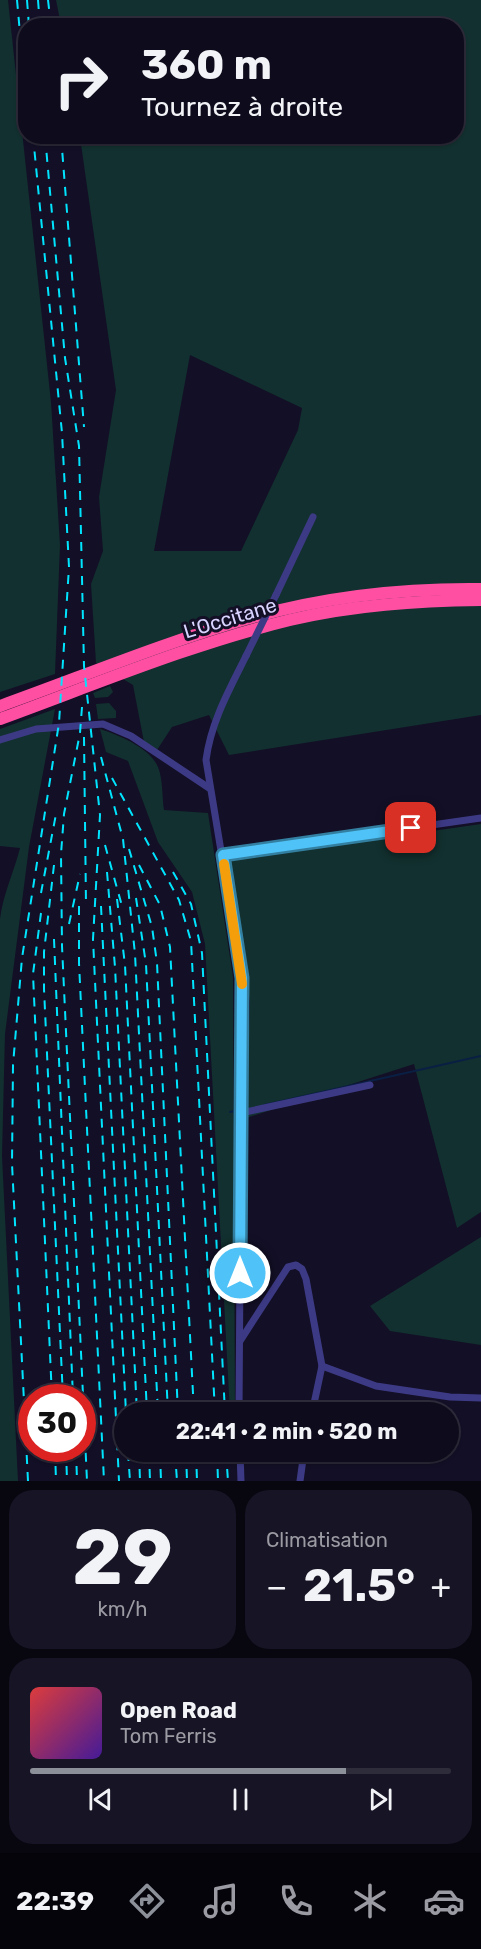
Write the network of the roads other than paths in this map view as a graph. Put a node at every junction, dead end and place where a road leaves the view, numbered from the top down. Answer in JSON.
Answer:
{"nodes":[{"id":1,"x":313,"y":517,"type":"dead end"},
{"id":2,"x":481,"y":589,"type":"edge"},
{"id":3,"x":481,"y":600,"type":"edge"},
{"id":4,"x":0,"y":706,"type":"edge"},
{"id":5,"x":0,"y":719,"type":"edge"},
{"id":6,"x":0,"y":740,"type":"edge"},
{"id":7,"x":209,"y":788,"type":"junction"},
{"id":8,"x":481,"y":818,"type":"edge"},
{"id":9,"x":223,"y":855,"type":"junction"},
{"id":10,"x":370,"y":1085,"type":"dead end"},
{"id":11,"x":241,"y":1113,"type":"junction"},
{"id":12,"x":240,"y":1341,"type":"junction"},
{"id":13,"x":322,"y":1366,"type":"junction"},
{"id":14,"x":481,"y":1398,"type":"edge"},
{"id":15,"x":239,"y":1402,"type":"edge"},
{"id":16,"x":314,"y":1402,"type":"edge"},
{"id":17,"x":240,"y":1462,"type":"edge"},
{"id":18,"x":303,"y":1462,"type":"edge"},
{"id":19,"x":241,"y":1481,"type":"edge"},
{"id":20,"x":300,"y":1481,"type":"edge"}],
"edges":[{"from":1,"to":7,"type":"street","bridge":true},
{"from":2,"to":4,"type":"highway","name":"L'Occitane"},
{"from":3,"to":5,"type":"highway","name":"L'Occitane"},
{"from":6,"to":7,"type":"street"},
{"from":7,"to":9,"type":"street"},
{"from":8,"to":9,"type":"street"},
{"from":9,"to":11,"type":"street"},
{"from":10,"to":11,"type":"street"},
{"from":11,"to":12,"type":"street"},
{"from":12,"to":13,"type":"street"},
{"from":12,"to":15,"type":"street"},
{"from":13,"to":14,"type":"street"},
{"from":13,"to":16,"type":"street"},
{"from":17,"to":19,"type":"street"},
{"from":18,"to":20,"type":"street"}]}
